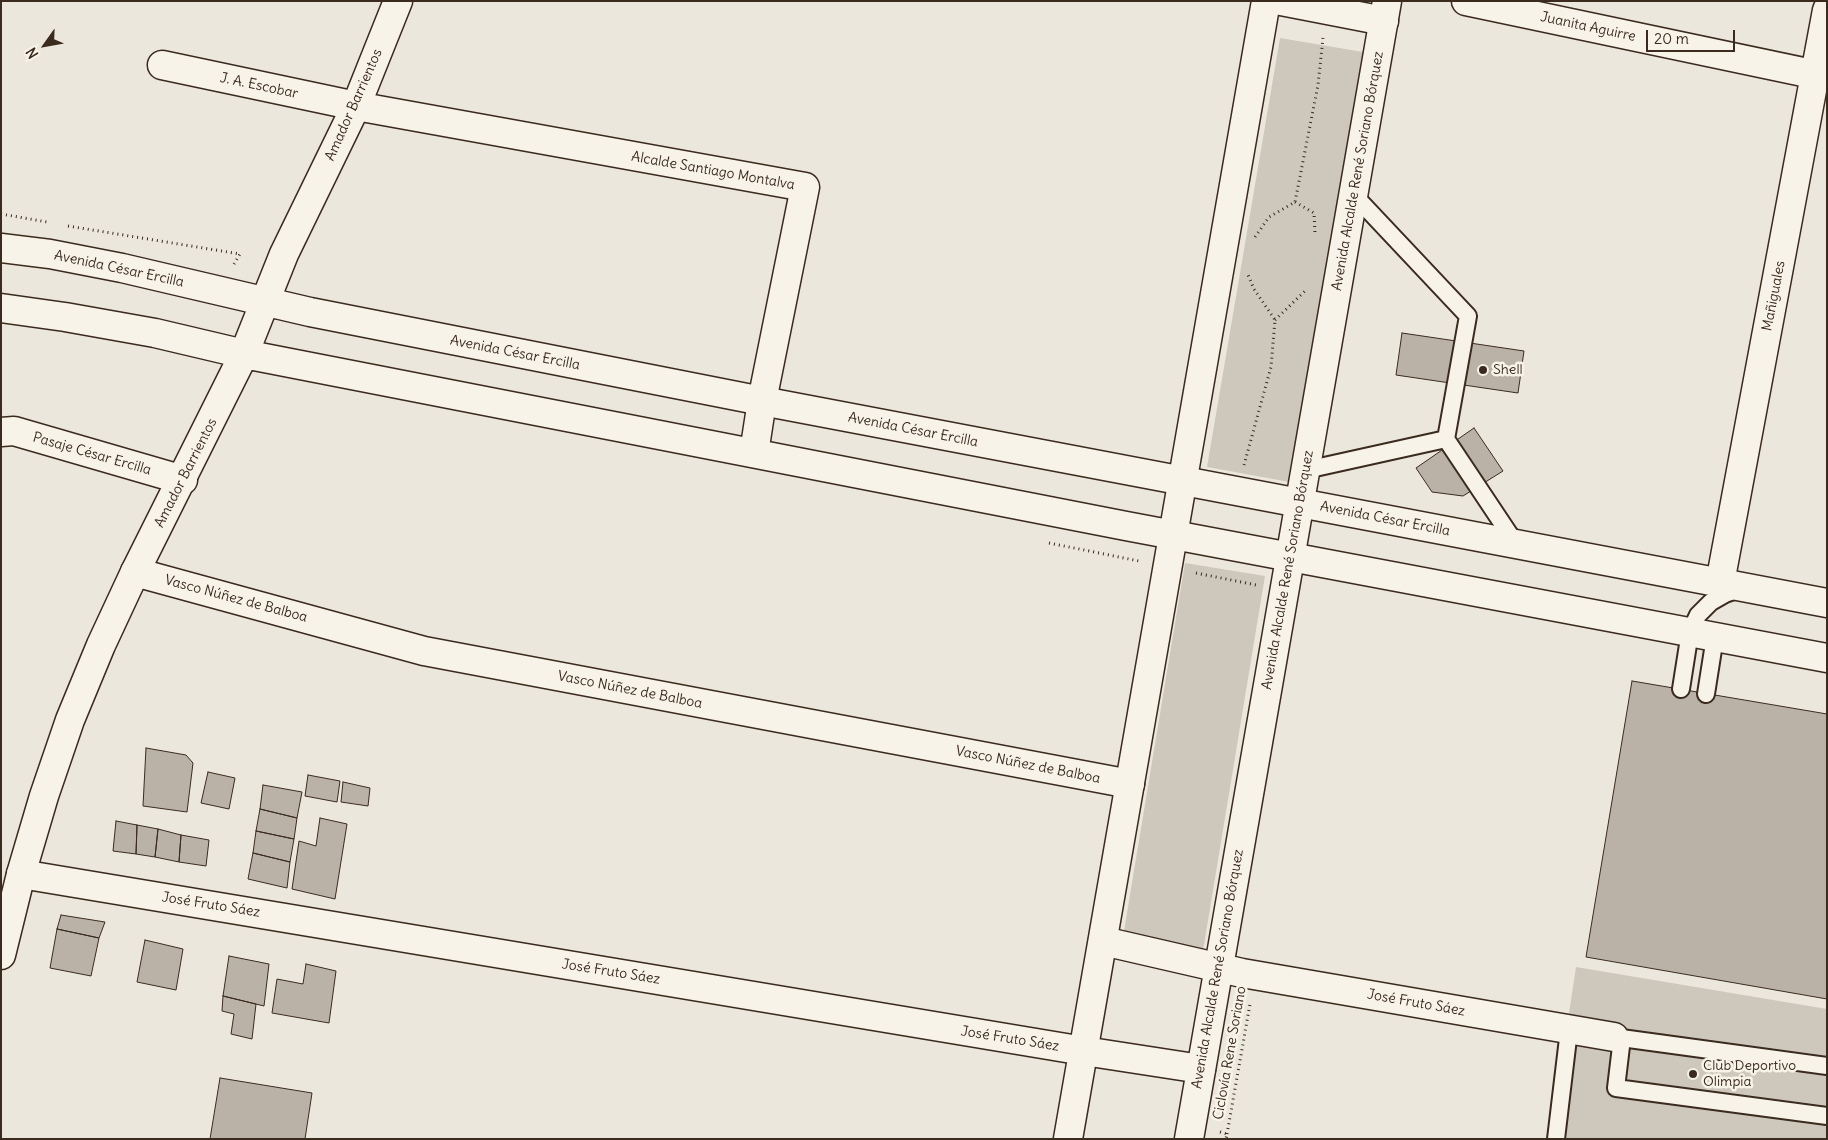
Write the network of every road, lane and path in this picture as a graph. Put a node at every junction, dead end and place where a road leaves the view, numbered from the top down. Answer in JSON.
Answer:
{"nodes":[{"id":1,"x":398,"y":1,"type":"edge"},
{"id":2,"x":1266,"y":1,"type":"edge"},
{"id":3,"x":1281,"y":1,"type":"edge"},
{"id":4,"x":1466,"y":1,"type":"edge"},
{"id":5,"x":1537,"y":9,"type":"edge"},
{"id":6,"x":1326,"y":10,"type":"junction"},
{"id":7,"x":1827,"y":10,"type":"edge"},
{"id":8,"x":1386,"y":11,"type":"edge"},
{"id":9,"x":162,"y":65,"type":"dead end"},
{"id":10,"x":1821,"y":76,"type":"edge"},
{"id":11,"x":356,"y":106,"type":"junction"},
{"id":12,"x":1354,"y":196,"type":"junction"},
{"id":13,"x":1295,"y":202,"type":"junction"},
{"id":14,"x":1255,"y":238,"type":"dead end"},
{"id":15,"x":1316,"y":242,"type":"dead end"},
{"id":16,"x":1,"y":248,"type":"edge"},
{"id":17,"x":1248,"y":274,"type":"dead end"},
{"id":18,"x":1311,"y":284,"type":"dead end"},
{"id":19,"x":264,"y":302,"type":"junction"},
{"id":20,"x":1,"y":308,"type":"edge"},
{"id":21,"x":1275,"y":320,"type":"junction"},
{"id":22,"x":244,"y":354,"type":"junction"},
{"id":23,"x":762,"y":401,"type":"junction"},
{"id":24,"x":1,"y":432,"type":"edge"},
{"id":25,"x":1446,"y":439,"type":"junction"},
{"id":26,"x":754,"y":453,"type":"junction"},
{"id":27,"x":1306,"y":470,"type":"junction"},
{"id":28,"x":183,"y":480,"type":"junction"},
{"id":29,"x":1183,"y":481,"type":"junction"},
{"id":30,"x":1236,"y":491,"type":"junction"},
{"id":31,"x":1300,"y":503,"type":"junction"},
{"id":32,"x":1173,"y":534,"type":"junction"},
{"id":33,"x":1516,"y":544,"type":"junction"},
{"id":34,"x":1290,"y":557,"type":"junction"},
{"id":35,"x":136,"y":572,"type":"junction"},
{"id":36,"x":1732,"y":585,"type":"junction"},
{"id":37,"x":1827,"y":603,"type":"edge"},
{"id":38,"x":1702,"y":634,"type":"junction"},
{"id":39,"x":1827,"y":658,"type":"edge"},
{"id":40,"x":1680,"y":689,"type":"dead end"},
{"id":41,"x":1706,"y":694,"type":"dead end"},
{"id":42,"x":1130,"y":784,"type":"junction"},
{"id":43,"x":21,"y":874,"type":"junction"},
{"id":44,"x":1103,"y":941,"type":"junction"},
{"id":45,"x":1,"y":955,"type":"edge"},
{"id":46,"x":1219,"y":968,"type":"junction"},
{"id":47,"x":1255,"y":975,"type":"junction"},
{"id":48,"x":1569,"y":1030,"type":"junction"},
{"id":49,"x":1618,"y":1037,"type":"junction"},
{"id":50,"x":1084,"y":1051,"type":"junction"},
{"id":51,"x":1827,"y":1066,"type":"edge"},
{"id":52,"x":1201,"y":1069,"type":"junction"},
{"id":53,"x":1827,"y":1116,"type":"edge"},
{"id":54,"x":1227,"y":1134,"type":"dead end"},
{"id":55,"x":1068,"y":1139,"type":"edge"},
{"id":56,"x":1189,"y":1139,"type":"edge"},
{"id":57,"x":1556,"y":1139,"type":"edge"}],
"edges":[{"from":1,"to":11,"type":"main road","name":"Amador Barrientos"},
{"from":2,"to":29,"type":"main road"},
{"from":3,"to":6,"type":"main road"},
{"from":4,"to":5,"type":"main road","name":"Juanita Aguirre"},
{"from":5,"to":10,"type":"main road","name":"Juanita Aguirre"},
{"from":6,"to":8,"type":"main road"},
{"from":6,"to":13,"type":"path"},
{"from":7,"to":10,"type":"main road","name":"Mañiguales"},
{"from":8,"to":12,"type":"main road","name":"Avenida Alcalde René Soriano Bórquez"},
{"from":9,"to":11,"type":"main road","name":"J. A. Escobar"},
{"from":10,"to":36,"type":"main road","name":"Mañiguales"},
{"from":11,"to":19,"type":"main road","name":"Amador Barrientos"},
{"from":11,"to":23,"type":"main road","name":"Alcalde Santiago Montalva"},
{"from":12,"to":25,"type":"lane"},
{"from":12,"to":27,"type":"main road","name":"Avenida Alcalde René Soriano Bórquez"},
{"from":13,"to":14,"type":"path"},
{"from":13,"to":15,"type":"path"},
{"from":16,"to":19,"type":"main road","name":"Avenida César Ercilla"},
{"from":17,"to":21,"type":"path"},
{"from":18,"to":21,"type":"path"},
{"from":19,"to":22,"type":"main road","name":"Amador Barrientos"},
{"from":19,"to":23,"type":"main road","name":"Avenida César Ercilla"},
{"from":20,"to":22,"type":"main road"},
{"from":21,"to":30,"type":"path"},
{"from":22,"to":26,"type":"main road"},
{"from":22,"to":28,"type":"main road","name":"Amador Barrientos"},
{"from":23,"to":26,"type":"main road","name":"Alcalde Santiago Montalva"},
{"from":23,"to":29,"type":"main road","name":"Avenida César Ercilla"},
{"from":24,"to":28,"type":"main road","name":"Pasaje César Ercilla"},
{"from":25,"to":27,"type":"lane"},
{"from":25,"to":33,"type":"lane"},
{"from":26,"to":32,"type":"main road"},
{"from":27,"to":31,"type":"main road","name":"Avenida Alcalde René Soriano Bórquez"},
{"from":28,"to":35,"type":"main road","name":"Amador Barrientos"},
{"from":29,"to":30,"type":"main road","name":"Avenida César Ercilla"},
{"from":29,"to":32,"type":"main road"},
{"from":30,"to":31,"type":"main road","name":"Avenida César Ercilla"},
{"from":31,"to":33,"type":"main road","name":"Avenida César Ercilla"},
{"from":31,"to":34,"type":"main road","name":"Avenida Alcalde René Soriano Bórquez"},
{"from":32,"to":34,"type":"main road"},
{"from":32,"to":42,"type":"main road"},
{"from":33,"to":36,"type":"main road","name":"Avenida César Ercilla"},
{"from":34,"to":38,"type":"main road"},
{"from":34,"to":46,"type":"main road","name":"Avenida Alcalde René Soriano Bórquez"},
{"from":35,"to":42,"type":"main road","name":"Vasco Núñez de Balboa"},
{"from":35,"to":43,"type":"main road","name":"Amador Barrientos"},
{"from":36,"to":37,"type":"main road","name":"Avenida César Ercilla"},
{"from":36,"to":38,"type":"lane"},
{"from":38,"to":39,"type":"main road"},
{"from":38,"to":40,"type":"lane"},
{"from":38,"to":41,"type":"lane"},
{"from":42,"to":44,"type":"main road"},
{"from":43,"to":45,"type":"main road","name":"Amador Barrientos"},
{"from":43,"to":50,"type":"main road","name":"José Fruto Sáez"},
{"from":44,"to":46,"type":"main road","name":"José Fruto Sáez"},
{"from":44,"to":50,"type":"main road"},
{"from":46,"to":47,"type":"main road","name":"José Fruto Sáez"},
{"from":46,"to":52,"type":"main road","name":"Avenida Alcalde René Soriano Bórquez"},
{"from":47,"to":48,"type":"main road","name":"José Fruto Sáez"},
{"from":47,"to":54,"type":"path","name":"Ciclovía Rene Soriano"},
{"from":48,"to":49,"type":"main road","name":"José Fruto Sáez"},
{"from":48,"to":57,"type":"lane"},
{"from":49,"to":51,"type":"lane"},
{"from":49,"to":53,"type":"lane"},
{"from":50,"to":52,"type":"main road","name":"José Fruto Sáez"},
{"from":50,"to":55,"type":"main road"},
{"from":52,"to":56,"type":"main road","name":"Avenida Alcalde René Soriano Bórquez"}]}
